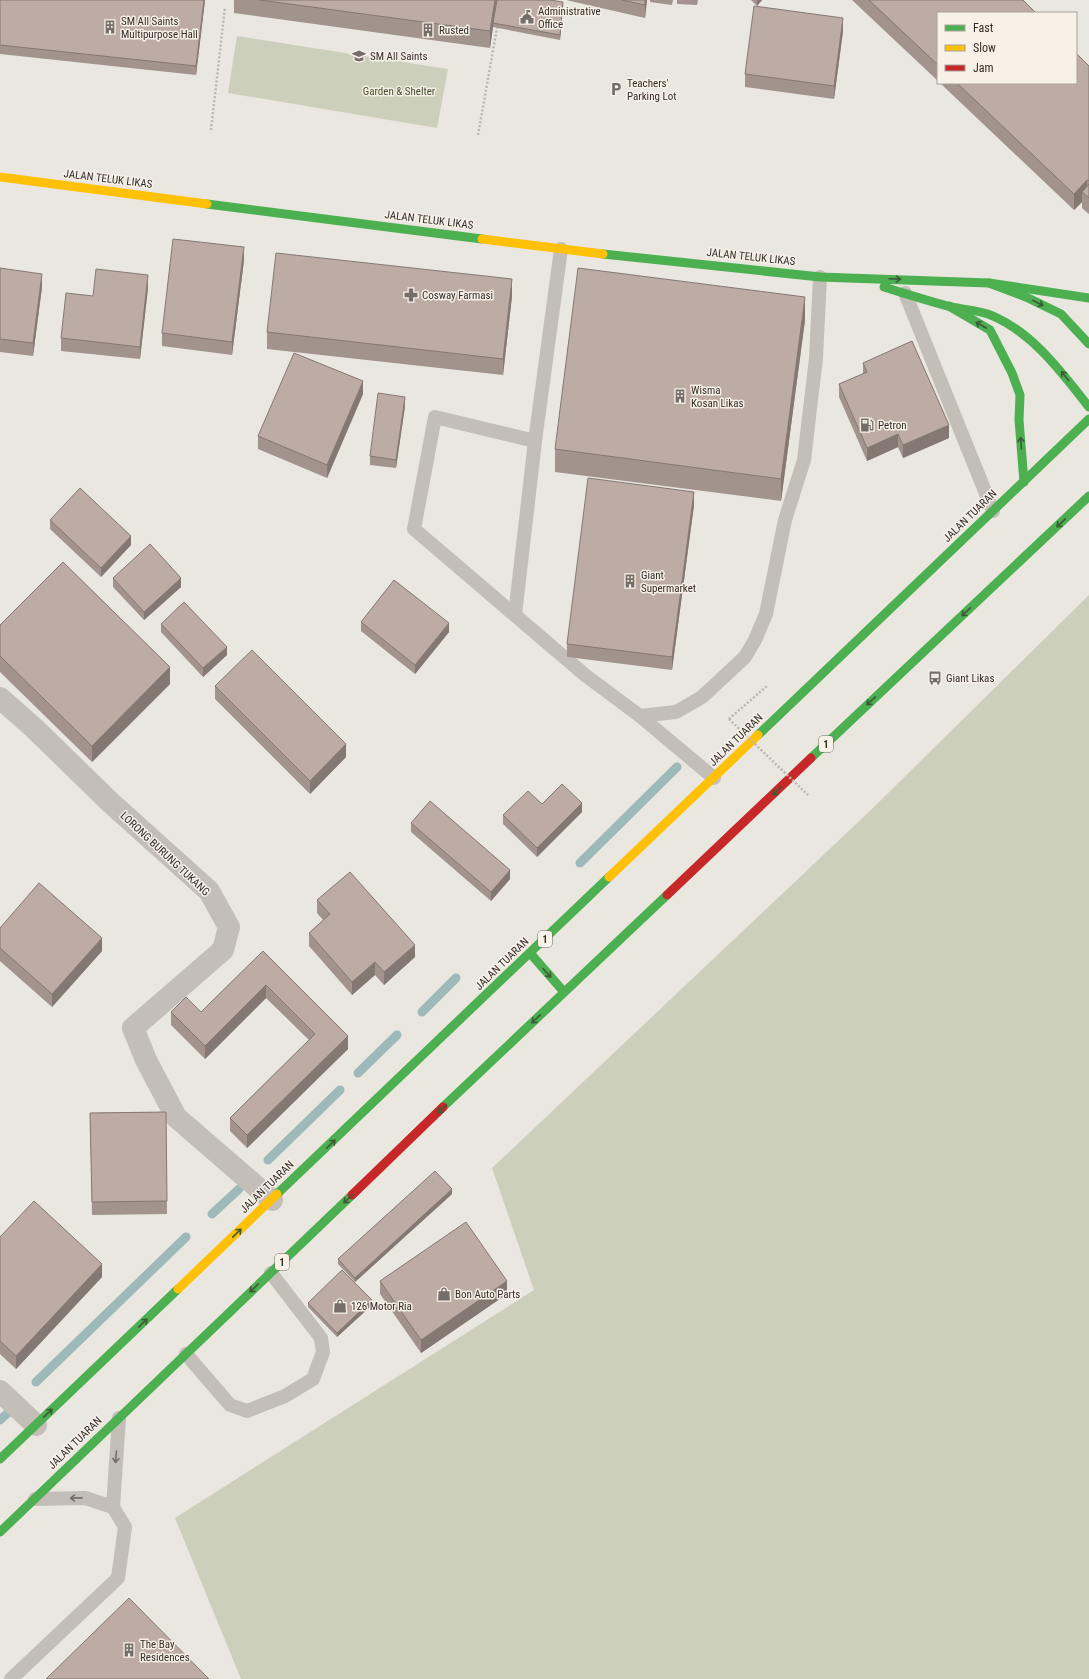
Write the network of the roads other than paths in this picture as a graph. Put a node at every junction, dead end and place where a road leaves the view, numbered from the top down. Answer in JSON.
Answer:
{"nodes":[{"id":1,"x":0,"y":177,"type":"edge"},
{"id":2,"x":561,"y":249,"type":"junction"},
{"id":3,"x":820,"y":277,"type":"junction"},
{"id":4,"x":856,"y":278,"type":"junction"},
{"id":5,"x":989,"y":283,"type":"junction"},
{"id":6,"x":905,"y":294,"type":"junction"},
{"id":7,"x":1089,"y":298,"type":"edge"},
{"id":8,"x":949,"y":306,"type":"junction"},
{"id":9,"x":1089,"y":344,"type":"edge"},
{"id":10,"x":1089,"y":407,"type":"edge"},
{"id":11,"x":1089,"y":419,"type":"edge"},
{"id":12,"x":535,"y":441,"type":"junction"},
{"id":13,"x":1024,"y":482,"type":"junction"},
{"id":14,"x":1089,"y":496,"type":"edge"},
{"id":15,"x":993,"y":511,"type":"junction"},
{"id":16,"x":515,"y":615,"type":"junction"},
{"id":17,"x":0,"y":698,"type":"edge"},
{"id":18,"x":640,"y":716,"type":"junction"},
{"id":19,"x":714,"y":778,"type":"junction"},
{"id":20,"x":530,"y":953,"type":"junction"},
{"id":21,"x":564,"y":992,"type":"junction"},
{"id":22,"x":272,"y":1200,"type":"junction"},
{"id":23,"x":271,"y":1273,"type":"junction"},
{"id":24,"x":186,"y":1354,"type":"junction"},
{"id":25,"x":0,"y":1391,"type":"edge"},
{"id":26,"x":119,"y":1418,"type":"junction"},
{"id":27,"x":36,"y":1425,"type":"junction"},
{"id":28,"x":0,"y":1459,"type":"edge"},
{"id":29,"x":35,"y":1498,"type":"junction"},
{"id":30,"x":113,"y":1507,"type":"junction"},
{"id":31,"x":0,"y":1532,"type":"edge"},
{"id":32,"x":12,"y":1679,"type":"edge"}],
"edges":[{"from":1,"to":2,"type":"main road","name":"JALAN TELUK LIKAS"},
{"from":2,"to":3,"type":"main road","name":"JALAN TELUK LIKAS"},
{"from":2,"to":12,"type":"lane"},
{"from":3,"to":4,"type":"main road","name":"JALAN TELUK LIKAS"},
{"from":3,"to":18,"type":"lane"},
{"from":4,"to":5,"type":"main road","name":"JALAN TELUK LIKAS","one_way":true},
{"from":4,"to":6,"type":"main road","name":"JALAN TELUK LIKAS"},
{"from":5,"to":7,"type":"main road"},
{"from":5,"to":9,"type":"main road","name":"JALAN TELUK LIKAS","one_way":true},
{"from":6,"to":8,"type":"main road","name":"JALAN TELUK LIKAS"},
{"from":6,"to":15,"type":"lane"},
{"from":10,"to":8,"type":"main road","name":"JALAN TELUK LIKAS","one_way":true},
{"from":13,"to":8,"type":"main road","one_way":true},
{"from":11,"to":13,"type":"main road","name":"JALAN TUARAN","number":"1"},
{"from":12,"to":16,"type":"lane"},
{"from":12,"to":16,"type":"lane"},
{"from":13,"to":15,"type":"main road","name":"JALAN TUARAN","number":"1"},
{"from":14,"to":21,"type":"main road","name":"JALAN TUARAN","number":"1","one_way":true},
{"from":15,"to":19,"type":"main road","name":"JALAN TUARAN","number":"1"},
{"from":16,"to":18,"type":"lane"},
{"from":17,"to":22,"type":"street","name":"LORONG BURUNG TUKANG"},
{"from":18,"to":19,"type":"lane"},
{"from":19,"to":20,"type":"main road","name":"JALAN TUARAN","number":"1"},
{"from":20,"to":21,"type":"main road","one_way":true},
{"from":22,"to":20,"type":"main road","name":"JALAN TUARAN","number":"1","one_way":true},
{"from":21,"to":23,"type":"main road","name":"JALAN TUARAN","number":"1","one_way":true},
{"from":27,"to":22,"type":"main road","name":"JALAN TUARAN","number":"1","one_way":true},
{"from":23,"to":24,"type":"main road","name":"JALAN TUARAN","number":"1","one_way":true},
{"from":23,"to":24,"type":"lane"},
{"from":24,"to":26,"type":"main road","name":"JALAN TUARAN","number":"1"},
{"from":25,"to":27,"type":"street"},
{"from":26,"to":29,"type":"main road","name":"JALAN TUARAN","number":"1"},
{"from":26,"to":30,"type":"lane","one_way":true},
{"from":27,"to":28,"type":"main road","name":"JALAN TUARAN","number":"1"},
{"from":30,"to":29,"type":"lane","one_way":true},
{"from":29,"to":31,"type":"main road","name":"JALAN TUARAN","number":"1"},
{"from":30,"to":32,"type":"lane"}]}
